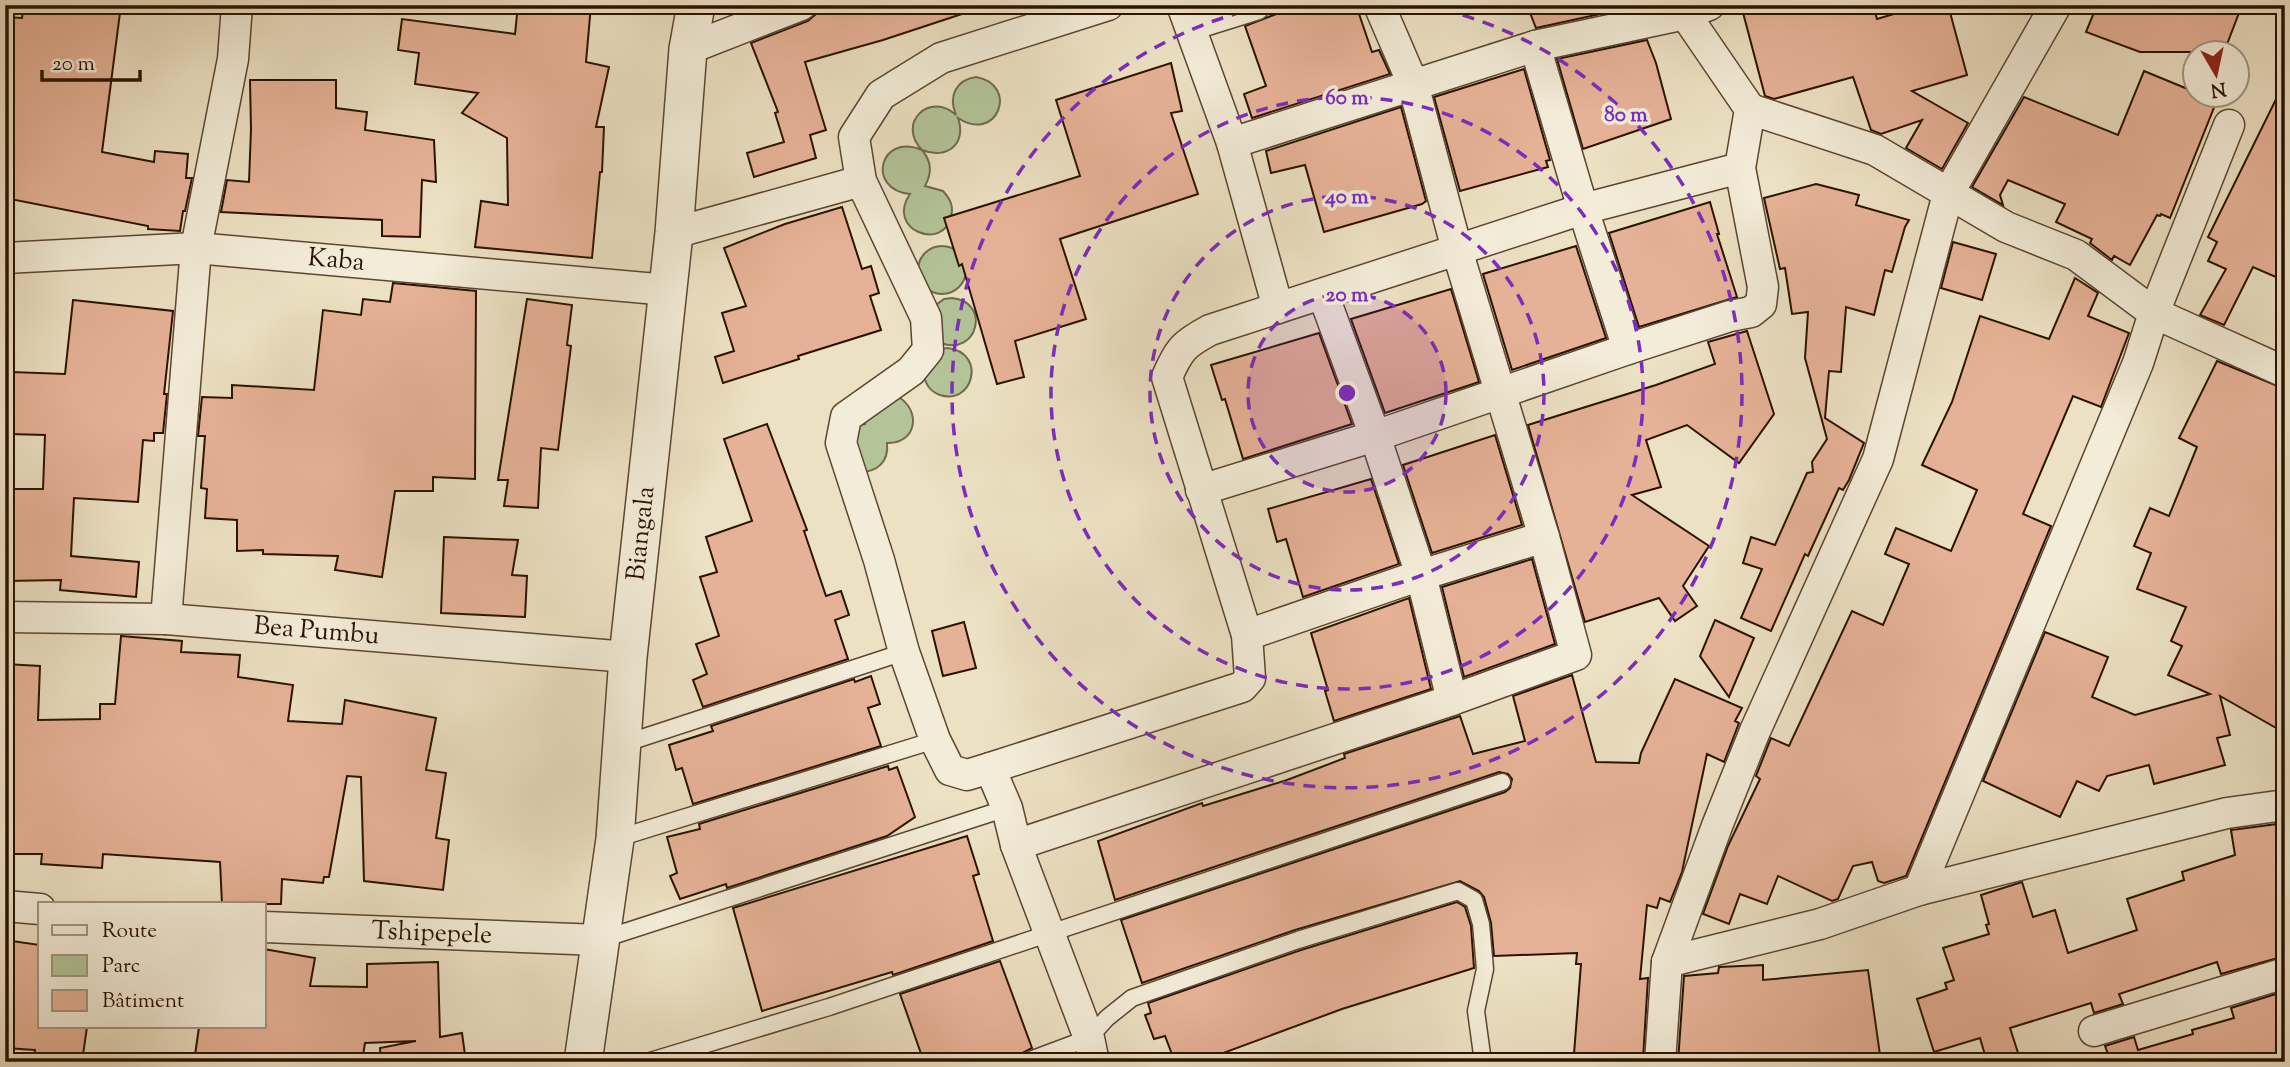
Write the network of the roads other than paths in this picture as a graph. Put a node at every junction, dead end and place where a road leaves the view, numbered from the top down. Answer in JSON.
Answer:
{"nodes":[{"id":1,"x":237,"y":5,"type":"edge"},
{"id":2,"x":696,"y":5,"type":"edge"},
{"id":3,"x":801,"y":5,"type":"edge"},
{"id":4,"x":1108,"y":5,"type":"edge"},
{"id":5,"x":1255,"y":5,"type":"edge"},
{"id":6,"x":1379,"y":5,"type":"edge"},
{"id":7,"x":2056,"y":5,"type":"edge"},
{"id":8,"x":1692,"y":8,"type":"edge"},
{"id":9,"x":1187,"y":15,"type":"edge"},
{"id":10,"x":1535,"y":46,"type":"junction"},
{"id":11,"x":688,"y":49,"type":"junction"},
{"id":12,"x":1413,"y":84,"type":"junction"},
{"id":13,"x":1750,"y":109,"type":"junction"},
{"id":14,"x":2229,"y":125,"type":"dead end"},
{"id":15,"x":1232,"y":143,"type":"junction"},
{"id":16,"x":1740,"y":168,"type":"junction"},
{"id":17,"x":861,"y":181,"type":"junction"},
{"id":18,"x":1948,"y":194,"type":"junction"},
{"id":19,"x":1583,"y":209,"type":"junction"},
{"id":20,"x":674,"y":233,"type":"junction"},
{"id":21,"x":196,"y":248,"type":"junction"},
{"id":22,"x":1457,"y":250,"type":"junction"},
{"id":23,"x":5,"y":258,"type":"edge"},
{"id":24,"x":668,"y":290,"type":"junction"},
{"id":25,"x":1323,"y":294,"type":"junction"},
{"id":26,"x":1278,"y":308,"type":"junction"},
{"id":27,"x":2154,"y":313,"type":"junction"},
{"id":28,"x":1628,"y":349,"type":"junction"},
{"id":29,"x":2285,"y":372,"type":"edge"},
{"id":30,"x":1500,"y":393,"type":"junction"},
{"id":31,"x":1375,"y":436,"type":"junction"},
{"id":32,"x":1201,"y":490,"type":"junction"},
{"id":33,"x":1544,"y":537,"type":"junction"},
{"id":34,"x":1421,"y":575,"type":"junction"},
{"id":35,"x":5,"y":617,"type":"edge"},
{"id":36,"x":166,"y":619,"type":"junction"},
{"id":37,"x":1247,"y":635,"type":"junction"},
{"id":38,"x":904,"y":652,"type":"junction"},
{"id":39,"x":628,"y":657,"type":"junction"},
{"id":40,"x":1452,"y":700,"type":"junction"},
{"id":41,"x":935,"y":740,"type":"junction"},
{"id":42,"x":620,"y":745,"type":"junction"},
{"id":43,"x":990,"y":768,"type":"junction"},
{"id":44,"x":1502,"y":782,"type":"dead end"},
{"id":45,"x":2285,"y":805,"type":"edge"},
{"id":46,"x":1007,"y":808,"type":"junction"},
{"id":47,"x":615,"y":839,"type":"junction"},
{"id":48,"x":1016,"y":845,"type":"junction"},
{"id":49,"x":1919,"y":890,"type":"junction"},
{"id":50,"x":5,"y":906,"type":"edge"},
{"id":51,"x":38,"y":909,"type":"edge"},
{"id":52,"x":266,"y":927,"type":"edge"},
{"id":53,"x":1051,"y":931,"type":"junction"},
{"id":54,"x":600,"y":940,"type":"junction"},
{"id":55,"x":1667,"y":962,"type":"junction"},
{"id":56,"x":2285,"y":973,"type":"edge"},
{"id":57,"x":2094,"y":1031,"type":"dead end"},
{"id":58,"x":1091,"y":1050,"type":"edge"},
{"id":59,"x":583,"y":1062,"type":"edge"},
{"id":60,"x":647,"y":1062,"type":"edge"},
{"id":61,"x":1025,"y":1062,"type":"edge"},
{"id":62,"x":1483,"y":1062,"type":"edge"},
{"id":63,"x":1660,"y":1062,"type":"edge"}],
"edges":[{"from":1,"to":21,"type":"street"},
{"from":2,"to":11,"type":"street","name":"Biangala"},
{"from":3,"to":11,"type":"street"},
{"from":4,"to":17,"type":"street"},
{"from":5,"to":9,"type":"street"},
{"from":6,"to":12,"type":"street"},
{"from":7,"to":18,"type":"street"},
{"from":8,"to":10,"type":"street"},
{"from":8,"to":13,"type":"street"},
{"from":9,"to":15,"type":"street"},
{"from":10,"to":12,"type":"street"},
{"from":10,"to":19,"type":"street"},
{"from":11,"to":20,"type":"street","name":"Biangala"},
{"from":12,"to":15,"type":"street"},
{"from":12,"to":22,"type":"street"},
{"from":13,"to":16,"type":"street"},
{"from":13,"to":18,"type":"street"},
{"from":14,"to":27,"type":"street"},
{"from":15,"to":26,"type":"street"},
{"from":16,"to":19,"type":"street"},
{"from":16,"to":28,"type":"street"},
{"from":17,"to":20,"type":"street"},
{"from":17,"to":38,"type":"street"},
{"from":18,"to":27,"type":"street"},
{"from":18,"to":55,"type":"street"},
{"from":19,"to":22,"type":"street"},
{"from":19,"to":28,"type":"street"},
{"from":20,"to":24,"type":"street","name":"Biangala"},
{"from":21,"to":23,"type":"street","name":"Kaba"},
{"from":21,"to":24,"type":"street","name":"Kaba"},
{"from":21,"to":36,"type":"street"},
{"from":22,"to":25,"type":"street"},
{"from":22,"to":30,"type":"street"},
{"from":24,"to":39,"type":"street","name":"Biangala"},
{"from":25,"to":26,"type":"street"},
{"from":25,"to":31,"type":"street"},
{"from":26,"to":32,"type":"street"},
{"from":27,"to":29,"type":"street"},
{"from":27,"to":49,"type":"street"},
{"from":28,"to":30,"type":"street"},
{"from":30,"to":31,"type":"street"},
{"from":30,"to":33,"type":"street"},
{"from":31,"to":32,"type":"street"},
{"from":31,"to":34,"type":"street"},
{"from":32,"to":37,"type":"street"},
{"from":33,"to":34,"type":"street"},
{"from":33,"to":40,"type":"street"},
{"from":34,"to":37,"type":"street"},
{"from":34,"to":40,"type":"street"},
{"from":35,"to":36,"type":"street","name":"Bea Pumbu"},
{"from":36,"to":39,"type":"street","name":"Bea Pumbu"},
{"from":37,"to":43,"type":"street"},
{"from":38,"to":41,"type":"street"},
{"from":38,"to":42,"type":"lane"},
{"from":39,"to":42,"type":"street","name":"Biangala"},
{"from":40,"to":48,"type":"street"},
{"from":41,"to":43,"type":"street"},
{"from":41,"to":47,"type":"lane"},
{"from":42,"to":47,"type":"street","name":"Biangala"},
{"from":43,"to":46,"type":"street"},
{"from":44,"to":53,"type":"lane"},
{"from":45,"to":49,"type":"street"},
{"from":46,"to":48,"type":"street"},
{"from":46,"to":54,"type":"lane"},
{"from":47,"to":54,"type":"street","name":"Biangala"},
{"from":48,"to":53,"type":"street"},
{"from":49,"to":55,"type":"street"},
{"from":50,"to":51,"type":"street"},
{"from":52,"to":54,"type":"street","name":"Tshipepele"},
{"from":53,"to":58,"type":"street"},
{"from":53,"to":60,"type":"lane"},
{"from":54,"to":59,"type":"street","name":"Biangala"},
{"from":55,"to":63,"type":"street"},
{"from":56,"to":57,"type":"street"},
{"from":58,"to":61,"type":"lane"},
{"from":58,"to":62,"type":"lane"}]}
